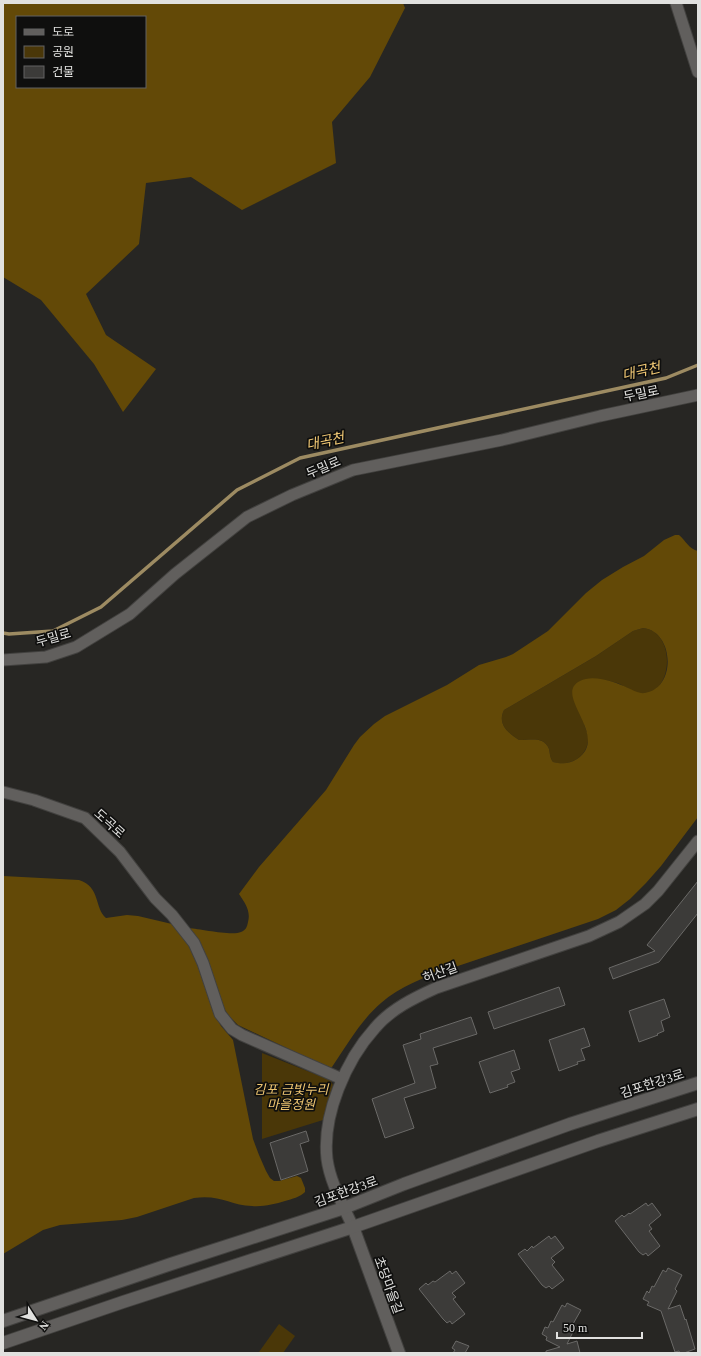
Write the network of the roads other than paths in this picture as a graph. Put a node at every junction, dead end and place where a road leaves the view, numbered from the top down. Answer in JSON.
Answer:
{"nodes":[{"id":1,"x":676,"y":3,"type":"edge"},
{"id":2,"x":698,"y":72,"type":"edge"},
{"id":3,"x":698,"y":395,"type":"edge"},
{"id":4,"x":3,"y":660,"type":"edge"},
{"id":5,"x":3,"y":792,"type":"edge"},
{"id":6,"x":698,"y":841,"type":"edge"},
{"id":7,"x":342,"y":1079,"type":"junction"},
{"id":8,"x":698,"y":1084,"type":"edge"},
{"id":9,"x":698,"y":1109,"type":"edge"},
{"id":10,"x":344,"y":1208,"type":"junction"},
{"id":11,"x":353,"y":1227,"type":"junction"},
{"id":12,"x":3,"y":1322,"type":"edge"},
{"id":13,"x":3,"y":1343,"type":"edge"},
{"id":14,"x":399,"y":1353,"type":"edge"}],
"edges":[{"from":1,"to":2,"type":"street"},
{"from":3,"to":4,"type":"street","name":"두밀로"},
{"from":5,"to":7,"type":"street","name":"도곡로"},
{"from":6,"to":7,"type":"street","name":"허산길"},
{"from":7,"to":10,"type":"street","name":"허산길"},
{"from":8,"to":10,"type":"street","name":"김포한강3로"},
{"from":9,"to":11,"type":"street"},
{"from":10,"to":11,"type":"street","name":"허산길"},
{"from":10,"to":12,"type":"street","name":"김포한강3로"},
{"from":11,"to":13,"type":"street"},
{"from":11,"to":14,"type":"street","name":"초당마을길"}]}
